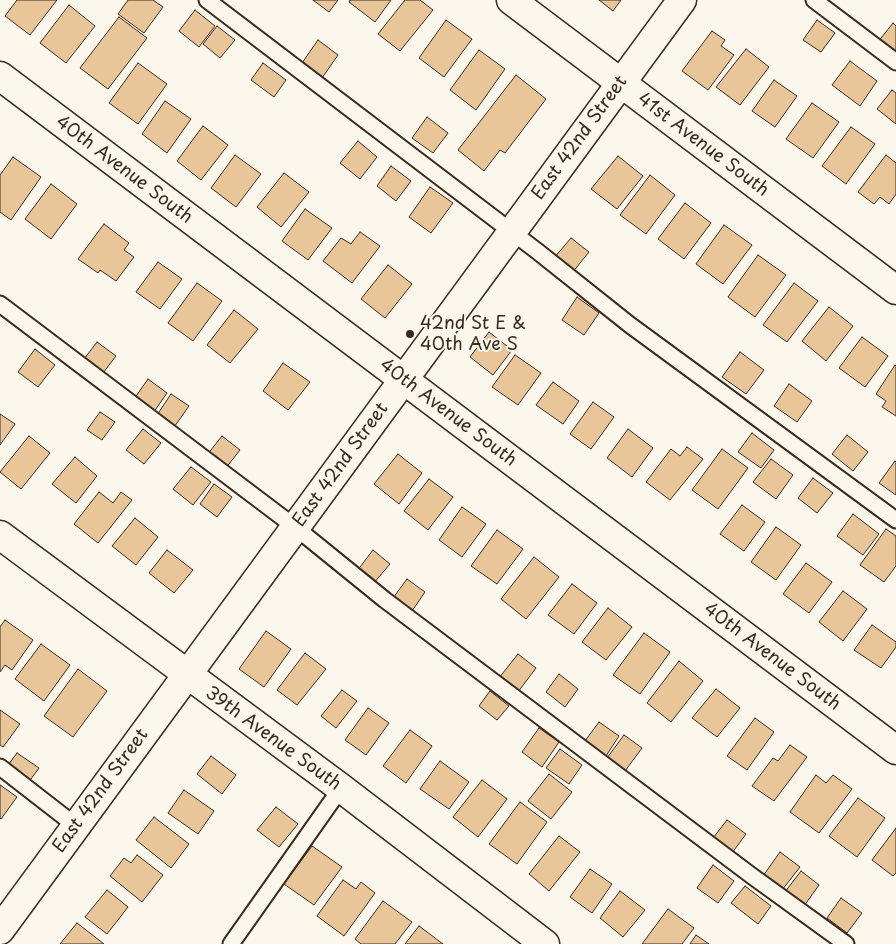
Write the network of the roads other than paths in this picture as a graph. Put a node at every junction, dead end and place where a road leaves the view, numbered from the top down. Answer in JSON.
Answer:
{"nodes":[{"id":1,"x":207,"y":0,"type":"edge"},
{"id":2,"x":511,"y":0,"type":"edge"},
{"id":3,"x":682,"y":0,"type":"edge"},
{"id":4,"x":814,"y":0,"type":"edge"},
{"id":5,"x":896,"y":62,"type":"edge"},
{"id":6,"x":0,"y":76,"type":"edge"},
{"id":7,"x":621,"y":84,"type":"junction"},
{"id":8,"x":511,"y":232,"type":"junction"},
{"id":9,"x":896,"y":290,"type":"edge"},
{"id":10,"x":0,"y":304,"type":"edge"},
{"id":11,"x":404,"y":380,"type":"junction"},
{"id":12,"x":896,"y":520,"type":"edge"},
{"id":13,"x":295,"y":527,"type":"junction"},
{"id":14,"x":0,"y":535,"type":"edge"},
{"id":15,"x":187,"y":675,"type":"junction"},
{"id":16,"x":896,"y":750,"type":"edge"},
{"id":17,"x":0,"y":767,"type":"edge"},
{"id":18,"x":341,"y":788,"type":"junction"},
{"id":19,"x":76,"y":826,"type":"junction"},
{"id":20,"x":0,"y":930,"type":"edge"},
{"id":21,"x":231,"y":944,"type":"edge"},
{"id":22,"x":545,"y":944,"type":"edge"},
{"id":23,"x":846,"y":944,"type":"edge"}],
"edges":[{"from":1,"to":8,"type":"lane"},
{"from":2,"to":7,"type":"street","name":"41st Avenue South"},
{"from":3,"to":7,"type":"street","name":"East 42nd Street"},
{"from":4,"to":5,"type":"lane"},
{"from":6,"to":11,"type":"street","name":"40th Avenue South"},
{"from":7,"to":8,"type":"street","name":"East 42nd Street"},
{"from":7,"to":9,"type":"street","name":"41st Avenue South"},
{"from":8,"to":11,"type":"street","name":"East 42nd Street"},
{"from":8,"to":12,"type":"lane"},
{"from":10,"to":13,"type":"lane"},
{"from":11,"to":13,"type":"street","name":"East 42nd Street"},
{"from":11,"to":16,"type":"street","name":"40th Avenue South"},
{"from":13,"to":15,"type":"street","name":"East 42nd Street"},
{"from":13,"to":23,"type":"lane"},
{"from":14,"to":15,"type":"street","name":"39th Avenue South"},
{"from":15,"to":18,"type":"street","name":"39th Avenue South"},
{"from":15,"to":19,"type":"street","name":"East 42nd Street"},
{"from":17,"to":19,"type":"lane"},
{"from":18,"to":21,"type":"lane"},
{"from":18,"to":22,"type":"street","name":"39th Avenue South"},
{"from":19,"to":20,"type":"street","name":"East 42nd Street"}]}
